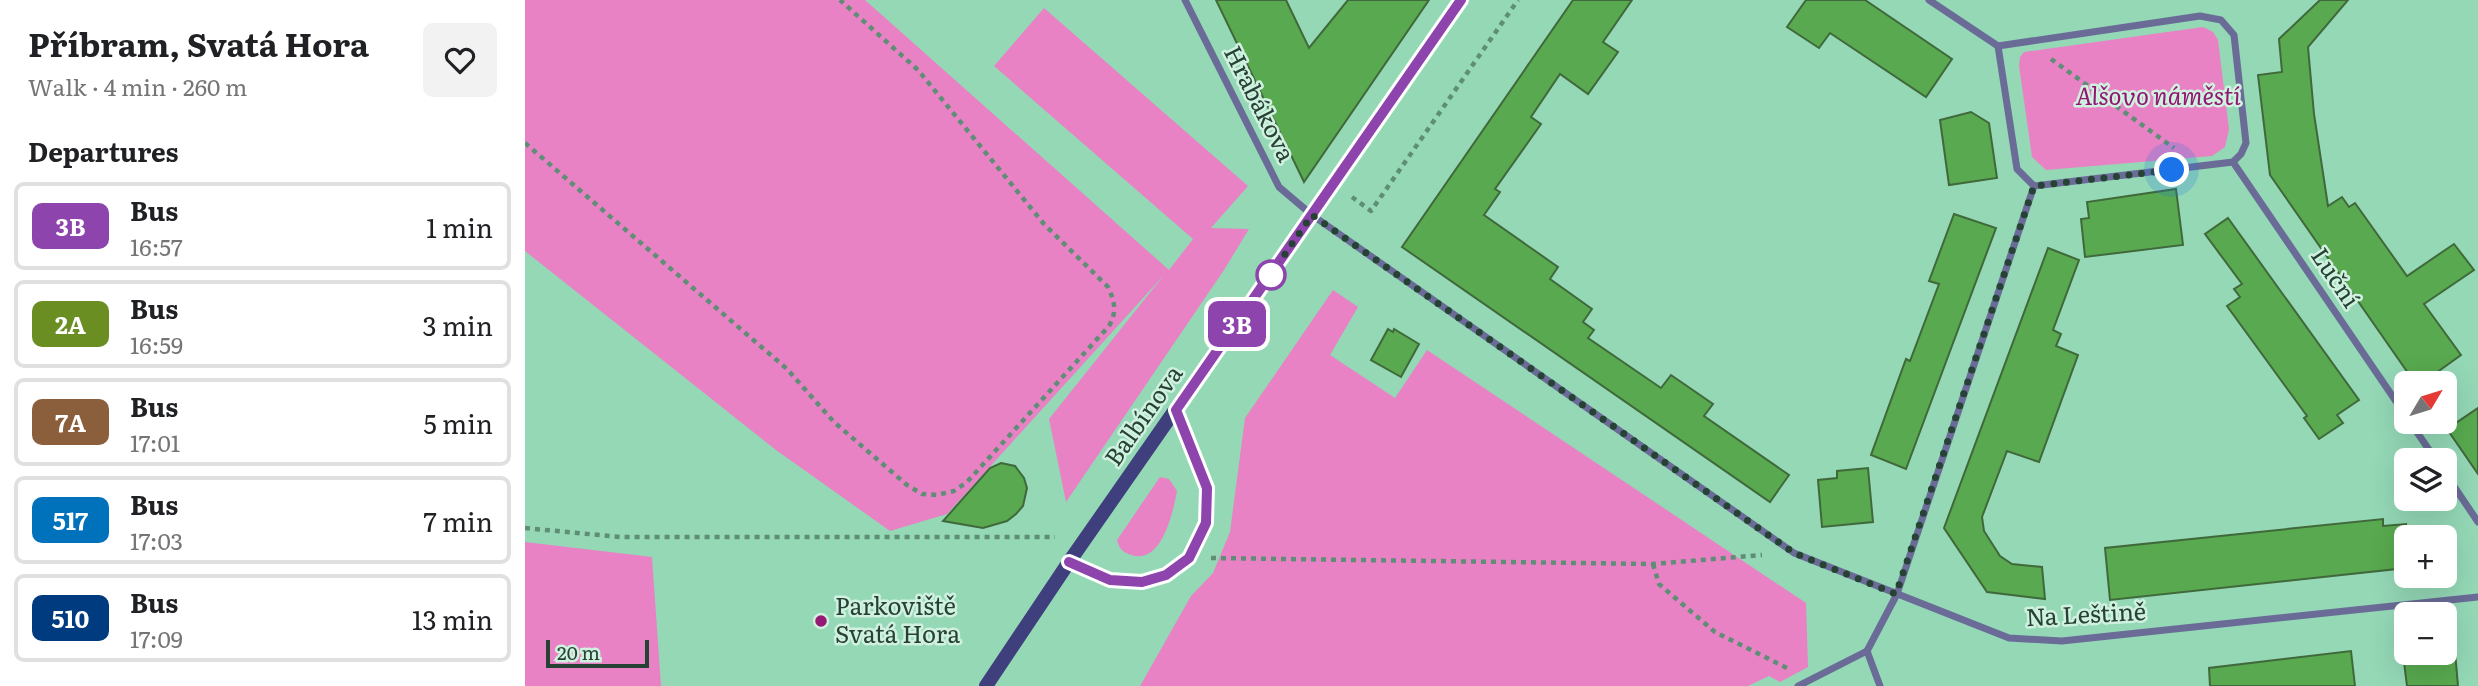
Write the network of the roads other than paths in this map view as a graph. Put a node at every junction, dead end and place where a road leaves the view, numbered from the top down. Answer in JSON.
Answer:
{"nodes":[{"id":1,"x":1185,"y":0,"type":"edge"},
{"id":2,"x":1461,"y":0,"type":"edge"},
{"id":3,"x":1929,"y":0,"type":"edge"},
{"id":4,"x":1998,"y":46,"type":"junction"},
{"id":5,"x":2233,"y":162,"type":"junction"},
{"id":6,"x":2034,"y":186,"type":"junction"},
{"id":7,"x":1312,"y":215,"type":"junction"},
{"id":8,"x":2394,"y":398,"type":"edge"},
{"id":9,"x":1176,"y":410,"type":"junction"},
{"id":10,"x":2457,"y":491,"type":"edge"},
{"id":11,"x":2478,"y":522,"type":"edge"},
{"id":12,"x":1069,"y":562,"type":"junction"},
{"id":13,"x":1896,"y":594,"type":"junction"},
{"id":14,"x":2478,"y":597,"type":"edge"},
{"id":15,"x":1867,"y":651,"type":"junction"},
{"id":16,"x":986,"y":686,"type":"edge"},
{"id":17,"x":1798,"y":686,"type":"edge"},
{"id":18,"x":1880,"y":686,"type":"edge"}],
"edges":[{"from":1,"to":7,"type":"street","name":"Hrabákova"},
{"from":2,"to":7,"type":"main road","name":"Balbínova"},
{"from":3,"to":4,"type":"street"},
{"from":4,"to":5,"type":"street"},
{"from":4,"to":6,"type":"street"},
{"from":5,"to":6,"type":"street"},
{"from":5,"to":8,"type":"street","name":"Luční"},
{"from":6,"to":13,"type":"street"},
{"from":7,"to":9,"type":"main road","name":"Balbínova"},
{"from":7,"to":13,"type":"street","name":"Na Leštině"},
{"from":9,"to":12,"type":"main road","name":"Balbínova"},
{"from":9,"to":12,"type":"lane"},
{"from":10,"to":11,"type":"street"},
{"from":12,"to":16,"type":"main road","name":"Balbínova"},
{"from":13,"to":14,"type":"street","name":"Na Leštině"},
{"from":13,"to":15,"type":"street"},
{"from":15,"to":17,"type":"street"},
{"from":15,"to":18,"type":"street"}]}
